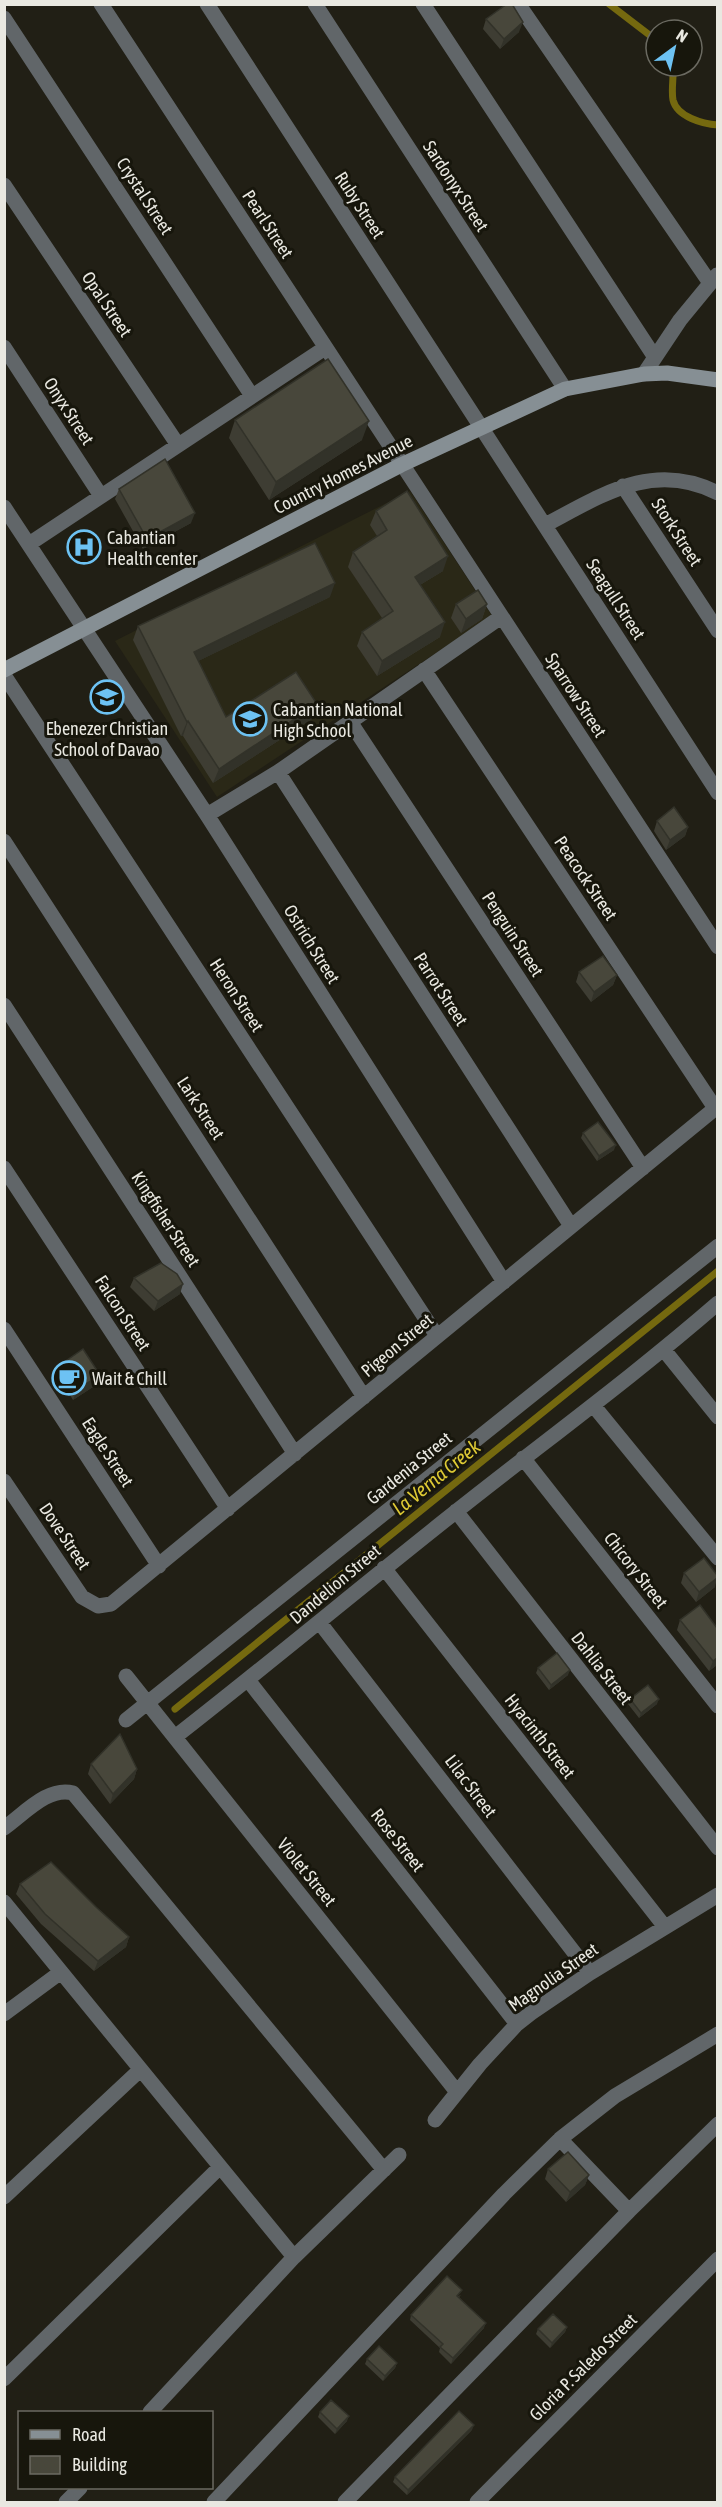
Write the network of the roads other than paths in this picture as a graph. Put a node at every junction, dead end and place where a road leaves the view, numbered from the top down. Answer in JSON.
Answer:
{"nodes":[{"id":1,"x":102,"y":4,"type":"edge"},
{"id":2,"x":207,"y":4,"type":"edge"},
{"id":3,"x":315,"y":4,"type":"edge"},
{"id":4,"x":423,"y":4,"type":"edge"},
{"id":5,"x":521,"y":9,"type":"dead end"},
{"id":6,"x":4,"y":18,"type":"edge"},
{"id":7,"x":4,"y":185,"type":"edge"},
{"id":8,"x":714,"y":279,"type":"edge"},
{"id":9,"x":4,"y":347,"type":"edge"},
{"id":10,"x":325,"y":348,"type":"junction"},
{"id":11,"x":654,"y":356,"type":"junction"},
{"id":12,"x":644,"y":374,"type":"junction"},
{"id":13,"x":717,"y":380,"type":"edge"},
{"id":14,"x":565,"y":389,"type":"junction"},
{"id":15,"x":252,"y":396,"type":"junction"},
{"id":16,"x":481,"y":427,"type":"junction"},
{"id":17,"x":178,"y":445,"type":"junction"},
{"id":18,"x":401,"y":465,"type":"junction"},
{"id":19,"x":623,"y":486,"type":"junction"},
{"id":20,"x":717,"y":493,"type":"edge"},
{"id":21,"x":101,"y":496,"type":"junction"},
{"id":22,"x":4,"y":507,"type":"edge"},
{"id":23,"x":545,"y":525,"type":"junction"},
{"id":24,"x":29,"y":544,"type":"junction"},
{"id":25,"x":501,"y":617,"type":"junction"},
{"id":26,"x":84,"y":630,"type":"junction"},
{"id":27,"x":717,"y":630,"type":"edge"},
{"id":28,"x":424,"y":670,"type":"junction"},
{"id":29,"x":4,"y":672,"type":"edge"},
{"id":30,"x":351,"y":723,"type":"junction"},
{"id":31,"x":278,"y":772,"type":"junction"},
{"id":32,"x":717,"y":793,"type":"edge"},
{"id":33,"x":207,"y":815,"type":"junction"},
{"id":34,"x":4,"y":841,"type":"edge"},
{"id":35,"x":717,"y":947,"type":"edge"},
{"id":36,"x":4,"y":1005,"type":"edge"},
{"id":37,"x":716,"y":1107,"type":"edge"},
{"id":38,"x":4,"y":1168,"type":"edge"},
{"id":39,"x":642,"y":1168,"type":"junction"},
{"id":40,"x":571,"y":1226,"type":"junction"},
{"id":41,"x":717,"y":1246,"type":"edge"},
{"id":42,"x":504,"y":1282,"type":"junction"},
{"id":43,"x":717,"y":1304,"type":"edge"},
{"id":44,"x":4,"y":1329,"type":"edge"},
{"id":45,"x":437,"y":1336,"type":"junction"},
{"id":46,"x":664,"y":1350,"type":"junction"},
{"id":47,"x":364,"y":1397,"type":"junction"},
{"id":48,"x":593,"y":1406,"type":"junction"},
{"id":49,"x":717,"y":1417,"type":"edge"},
{"id":50,"x":295,"y":1454,"type":"junction"},
{"id":51,"x":523,"y":1458,"type":"junction"},
{"id":52,"x":4,"y":1480,"type":"edge"},
{"id":53,"x":228,"y":1509,"type":"junction"},
{"id":54,"x":456,"y":1511,"type":"junction"},
{"id":55,"x":717,"y":1558,"type":"edge"},
{"id":56,"x":159,"y":1566,"type":"junction"},
{"id":57,"x":384,"y":1568,"type":"junction"},
{"id":58,"x":98,"y":1606,"type":"joint"},
{"id":59,"x":321,"y":1623,"type":"junction"},
{"id":60,"x":126,"y":1676,"type":"dead end"},
{"id":61,"x":248,"y":1680,"type":"junction"},
{"id":62,"x":147,"y":1703,"type":"junction"},
{"id":63,"x":717,"y":1706,"type":"edge"},
{"id":64,"x":126,"y":1720,"type":"dead end"},
{"id":65,"x":175,"y":1737,"type":"junction"},
{"id":66,"x":4,"y":1828,"type":"edge"},
{"id":67,"x":717,"y":1848,"type":"edge"},
{"id":68,"x":717,"y":1895,"type":"edge"},
{"id":69,"x":4,"y":1902,"type":"edge"},
{"id":70,"x":665,"y":1927,"type":"junction"},
{"id":71,"x":61,"y":1972,"type":"junction"},
{"id":72,"x":590,"y":1973,"type":"junction"},
{"id":73,"x":4,"y":2014,"type":"edge"},
{"id":74,"x":517,"y":2024,"type":"junction"},
{"id":75,"x":717,"y":2034,"type":"edge"},
{"id":76,"x":140,"y":2070,"type":"junction"},
{"id":77,"x":457,"y":2092,"type":"junction"},
{"id":78,"x":435,"y":2120,"type":"dead end"},
{"id":79,"x":717,"y":2124,"type":"edge"},
{"id":80,"x":560,"y":2139,"type":"junction"},
{"id":81,"x":399,"y":2155,"type":"dead end"},
{"id":82,"x":220,"y":2167,"type":"junction"},
{"id":83,"x":384,"y":2170,"type":"junction"},
{"id":84,"x":4,"y":2197,"type":"edge"},
{"id":85,"x":629,"y":2211,"type":"junction"},
{"id":86,"x":294,"y":2257,"type":"junction"},
{"id":87,"x":717,"y":2259,"type":"edge"},
{"id":88,"x":4,"y":2379,"type":"edge"},
{"id":89,"x":151,"y":2411,"type":"edge"},
{"id":90,"x":78,"y":2489,"type":"edge"},
{"id":91,"x":66,"y":2502,"type":"edge"},
{"id":92,"x":214,"y":2502,"type":"edge"},
{"id":93,"x":345,"y":2502,"type":"edge"},
{"id":94,"x":477,"y":2502,"type":"edge"}],
"edges":[{"from":1,"to":10,"type":"street","name":"Pearl Street"},
{"from":2,"to":16,"type":"street","name":"Ruby Street"},
{"from":3,"to":14,"type":"street","name":"Sardonyx Street"},
{"from":4,"to":11,"type":"street"},
{"from":5,"to":8,"type":"street"},
{"from":6,"to":15,"type":"street","name":"Crystal Street"},
{"from":7,"to":17,"type":"street","name":"Opal Street"},
{"from":8,"to":11,"type":"street"},
{"from":9,"to":21,"type":"street","name":"Onyx Street"},
{"from":10,"to":15,"type":"street"},
{"from":10,"to":18,"type":"street","name":"Pearl Street"},
{"from":11,"to":12,"type":"street"},
{"from":12,"to":13,"type":"main road","name":"Country Homes Avenue"},
{"from":12,"to":14,"type":"main road","name":"Country Homes Avenue"},
{"from":14,"to":16,"type":"main road","name":"Country Homes Avenue"},
{"from":15,"to":17,"type":"street"},
{"from":16,"to":18,"type":"main road","name":"Country Homes Avenue"},
{"from":16,"to":23,"type":"street","name":"Seagull Street"},
{"from":17,"to":21,"type":"street"},
{"from":18,"to":25,"type":"street","name":"Sparrow Street"},
{"from":18,"to":26,"type":"main road","name":"Country Homes Avenue"},
{"from":19,"to":20,"type":"street"},
{"from":19,"to":23,"type":"street"},
{"from":19,"to":27,"type":"street","name":"Stork Street"},
{"from":21,"to":24,"type":"street"},
{"from":22,"to":24,"type":"street","name":"Ostrich Street"},
{"from":23,"to":32,"type":"street","name":"Seagull Street"},
{"from":24,"to":26,"type":"street","name":"Ostrich Street"},
{"from":25,"to":28,"type":"street"},
{"from":25,"to":35,"type":"street","name":"Sparrow Street"},
{"from":26,"to":29,"type":"main road","name":"Country Homes Avenue"},
{"from":26,"to":33,"type":"street","name":"Ostrich Street"},
{"from":28,"to":30,"type":"street"},
{"from":28,"to":37,"type":"street","name":"Peacock Street"},
{"from":29,"to":45,"type":"street","name":"Heron Street"},
{"from":30,"to":31,"type":"street"},
{"from":30,"to":39,"type":"street","name":"Penguin Street"},
{"from":31,"to":33,"type":"street"},
{"from":31,"to":40,"type":"street","name":"Parrot Street"},
{"from":33,"to":42,"type":"street","name":"Ostrich Street"},
{"from":34,"to":47,"type":"street","name":"Lark Street"},
{"from":36,"to":50,"type":"street","name":"Kingfisher Street"},
{"from":37,"to":39,"type":"street","name":"Pigeon Street"},
{"from":38,"to":53,"type":"street","name":"Falcon Street"},
{"from":39,"to":40,"type":"street","name":"Pigeon Street"},
{"from":40,"to":42,"type":"street","name":"Pigeon Street"},
{"from":41,"to":62,"type":"street","name":"Gardenia Street"},
{"from":42,"to":45,"type":"street","name":"Pigeon Street"},
{"from":43,"to":46,"type":"street","name":"Dandelion Street"},
{"from":44,"to":56,"type":"street","name":"Eagle Street"},
{"from":45,"to":47,"type":"street","name":"Pigeon Street"},
{"from":46,"to":48,"type":"street","name":"Dandelion Street"},
{"from":46,"to":49,"type":"street"},
{"from":47,"to":50,"type":"street","name":"Pigeon Street"},
{"from":48,"to":51,"type":"street","name":"Dandelion Street"},
{"from":48,"to":55,"type":"street"},
{"from":50,"to":53,"type":"street","name":"Pigeon Street"},
{"from":51,"to":54,"type":"street","name":"Dandelion Street"},
{"from":51,"to":63,"type":"street","name":"Chicory Street"},
{"from":52,"to":58,"type":"street","name":"Dove Street"},
{"from":53,"to":56,"type":"street","name":"Pigeon Street"},
{"from":54,"to":57,"type":"street","name":"Dandelion Street"},
{"from":54,"to":67,"type":"street","name":"Dahlia Street"},
{"from":56,"to":58,"type":"street","name":"Pigeon Street"},
{"from":57,"to":59,"type":"street","name":"Dandelion Street"},
{"from":57,"to":70,"type":"street","name":"Hyacinth Street"},
{"from":59,"to":61,"type":"street","name":"Dandelion Street"},
{"from":59,"to":72,"type":"street","name":"Lilac Street"},
{"from":60,"to":62,"type":"street","name":"Violet Street"},
{"from":61,"to":65,"type":"street","name":"Dandelion Street"},
{"from":61,"to":74,"type":"street","name":"Rose Street"},
{"from":62,"to":64,"type":"street","name":"Gardenia Street"},
{"from":62,"to":65,"type":"street","name":"Violet Street"},
{"from":65,"to":77,"type":"street","name":"Violet Street"},
{"from":66,"to":83,"type":"street"},
{"from":68,"to":70,"type":"street","name":"Magnolia Street"},
{"from":69,"to":71,"type":"street"},
{"from":70,"to":72,"type":"street","name":"Magnolia Street"},
{"from":71,"to":73,"type":"street"},
{"from":71,"to":76,"type":"street"},
{"from":72,"to":74,"type":"street","name":"Magnolia Street"},
{"from":74,"to":77,"type":"street","name":"Magnolia Street"},
{"from":75,"to":80,"type":"street"},
{"from":76,"to":82,"type":"street"},
{"from":76,"to":84,"type":"street"},
{"from":77,"to":78,"type":"street","name":"Magnolia Street"},
{"from":79,"to":85,"type":"street"},
{"from":80,"to":85,"type":"street"},
{"from":80,"to":92,"type":"street"},
{"from":81,"to":83,"type":"street"},
{"from":82,"to":86,"type":"street"},
{"from":82,"to":88,"type":"street"},
{"from":83,"to":86,"type":"street"},
{"from":85,"to":93,"type":"street"},
{"from":86,"to":89,"type":"street"},
{"from":87,"to":94,"type":"street","name":"Gloria P. Saledo Street"},
{"from":90,"to":91,"type":"street"}]}
